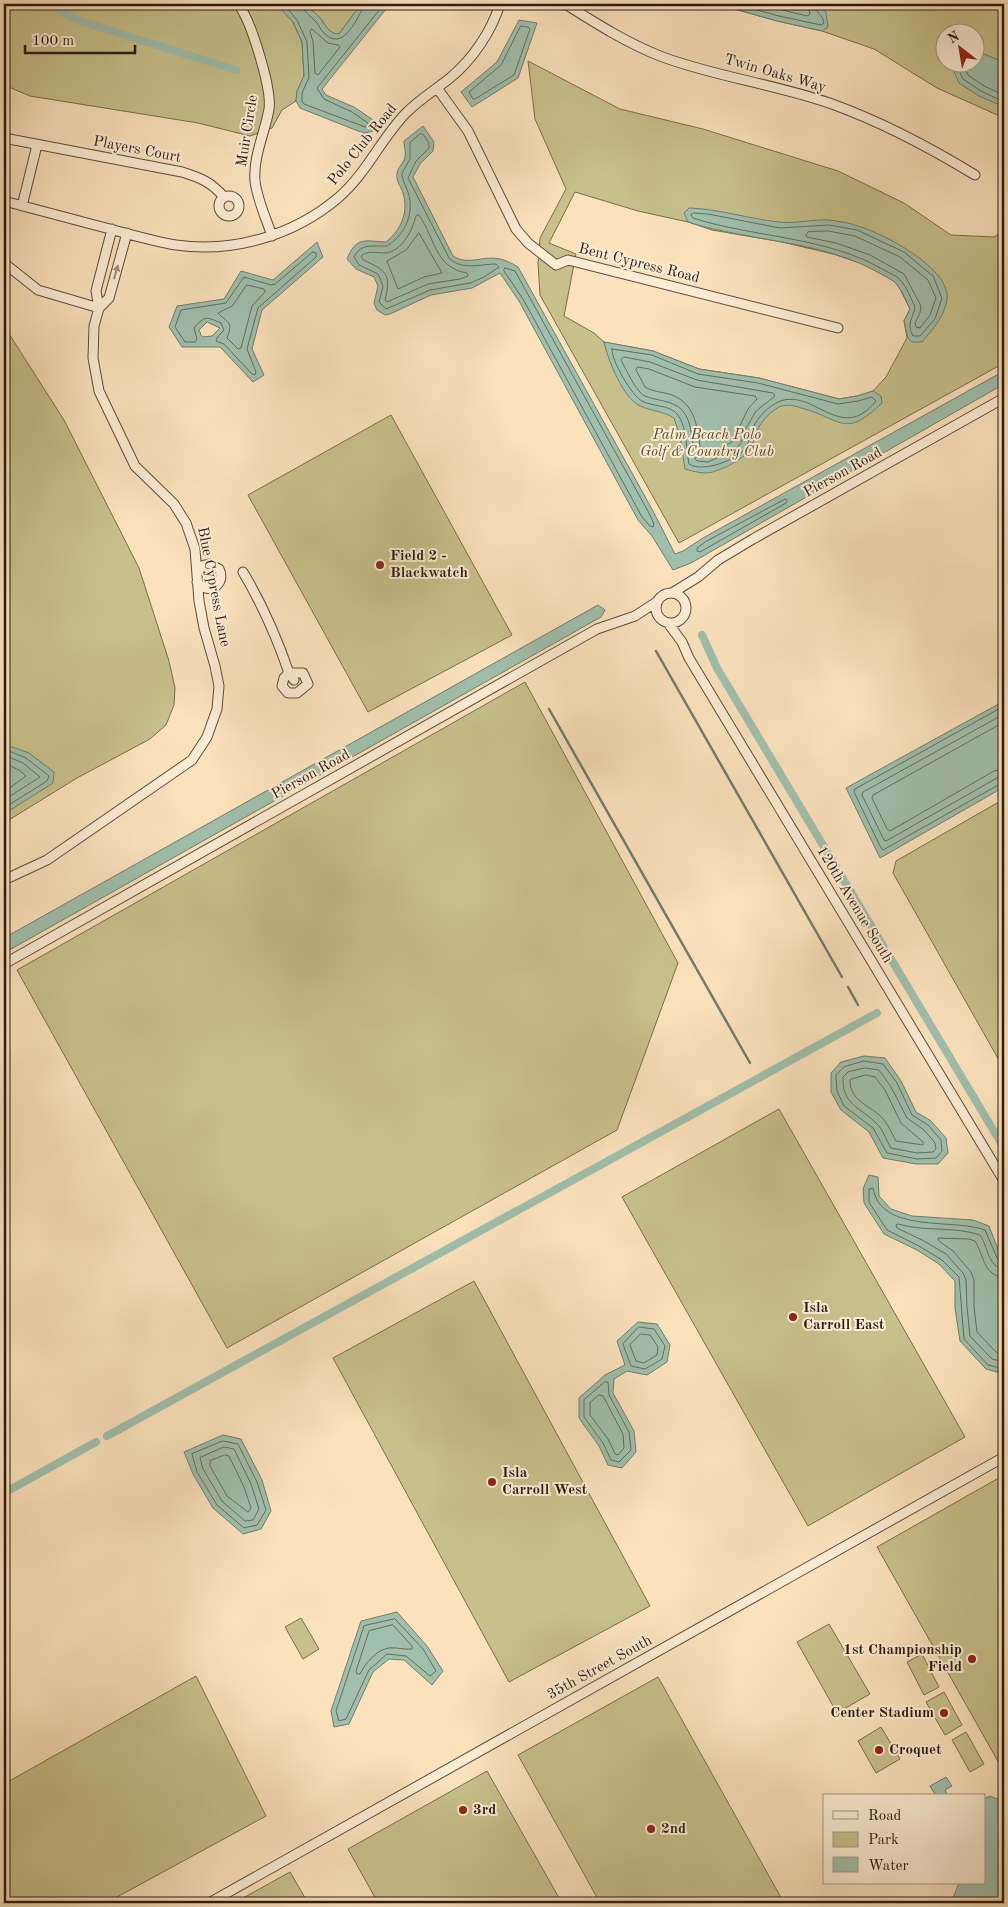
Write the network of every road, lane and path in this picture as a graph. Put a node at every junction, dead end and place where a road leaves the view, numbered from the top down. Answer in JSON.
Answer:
{"nodes":[{"id":1,"x":238,"y":4,"type":"edge"},
{"id":2,"x":500,"y":4,"type":"edge"},
{"id":3,"x":549,"y":4,"type":"edge"},
{"id":4,"x":566,"y":5,"type":"edge"},
{"id":5,"x":437,"y":88,"type":"junction"},
{"id":6,"x":4,"y":138,"type":"edge"},
{"id":7,"x":37,"y":145,"type":"junction"},
{"id":8,"x":975,"y":175,"type":"dead end"},
{"id":9,"x":224,"y":197,"type":"dead end"},
{"id":10,"x":4,"y":201,"type":"edge"},
{"id":11,"x":22,"y":206,"type":"junction"},
{"id":12,"x":112,"y":229,"type":"junction"},
{"id":13,"x":127,"y":233,"type":"junction"},
{"id":14,"x":272,"y":236,"type":"junction"},
{"id":15,"x":4,"y":263,"type":"edge"},
{"id":16,"x":99,"y":308,"type":"junction"},
{"id":17,"x":838,"y":328,"type":"dead end"},
{"id":18,"x":1004,"y":398,"type":"edge"},
{"id":19,"x":243,"y":572,"type":"dead end"},
{"id":20,"x":698,"y":577,"type":"junction"},
{"id":21,"x":672,"y":593,"type":"junction"},
{"id":22,"x":658,"y":601,"type":"junction"},
{"id":23,"x":684,"y":601,"type":"junction"},
{"id":24,"x":635,"y":616,"type":"junction"},
{"id":25,"x":659,"y":618,"type":"junction"},
{"id":26,"x":681,"y":620,"type":"junction"},
{"id":27,"x":668,"y":623,"type":"junction"},
{"id":28,"x":682,"y":642,"type":"junction"},
{"id":29,"x":292,"y":677,"type":"dead end"},
{"id":30,"x":4,"y":880,"type":"edge"},
{"id":31,"x":4,"y":964,"type":"edge"},
{"id":32,"x":1004,"y":1181,"type":"edge"},
{"id":33,"x":1004,"y":1457,"type":"edge"},
{"id":34,"x":209,"y":1903,"type":"edge"}],
"edges":[{"from":1,"to":14,"type":"street","name":"Muir Circle"},
{"from":2,"to":5,"type":"street","name":"Polo Club Road"},
{"from":3,"to":4,"type":"street","name":"Twin Oaks Way"},
{"from":4,"to":8,"type":"street","name":"Twin Oaks Way"},
{"from":5,"to":14,"type":"street","name":"Polo Club Road"},
{"from":5,"to":17,"type":"street","name":"Bent Cypress Road"},
{"from":6,"to":7,"type":"street","name":"Players Court"},
{"from":7,"to":9,"type":"street","name":"Players Court"},
{"from":7,"to":11,"type":"street"},
{"from":10,"to":11,"type":"street","name":"Polo Club Road"},
{"from":11,"to":12,"type":"street","name":"Polo Club Road"},
{"from":12,"to":13,"type":"street","name":"Polo Club Road"},
{"from":12,"to":16,"type":"street","name":"Blue Cypress Lane"},
{"from":13,"to":14,"type":"street","name":"Polo Club Road"},
{"from":16,"to":13,"type":"street","name":"Blue Cypress Lane","one_way":true},
{"from":15,"to":16,"type":"street"},
{"from":16,"to":30,"type":"street","name":"Blue Cypress Lane"},
{"from":18,"to":20,"type":"street","name":"Pierson Road"},
{"from":19,"to":29,"type":"street"},
{"from":20,"to":21,"type":"street","name":"Pierson Road"},
{"from":20,"to":23,"type":"street","name":"Pierson Road"},
{"from":21,"to":22,"type":"street"},
{"from":21,"to":23,"type":"street"},
{"from":22,"to":24,"type":"street","name":"Pierson Road"},
{"from":22,"to":25,"type":"street"},
{"from":23,"to":26,"type":"street"},
{"from":24,"to":25,"type":"street","name":"Pierson Road"},
{"from":24,"to":31,"type":"street","name":"Pierson Road"},
{"from":25,"to":27,"type":"street"},
{"from":26,"to":27,"type":"street"},
{"from":26,"to":28,"type":"street","name":"120th Avenue South"},
{"from":27,"to":28,"type":"street","name":"120th Avenue South"},
{"from":28,"to":32,"type":"street","name":"120th Avenue South"},
{"from":33,"to":34,"type":"street","name":"35th Street South"}]}
